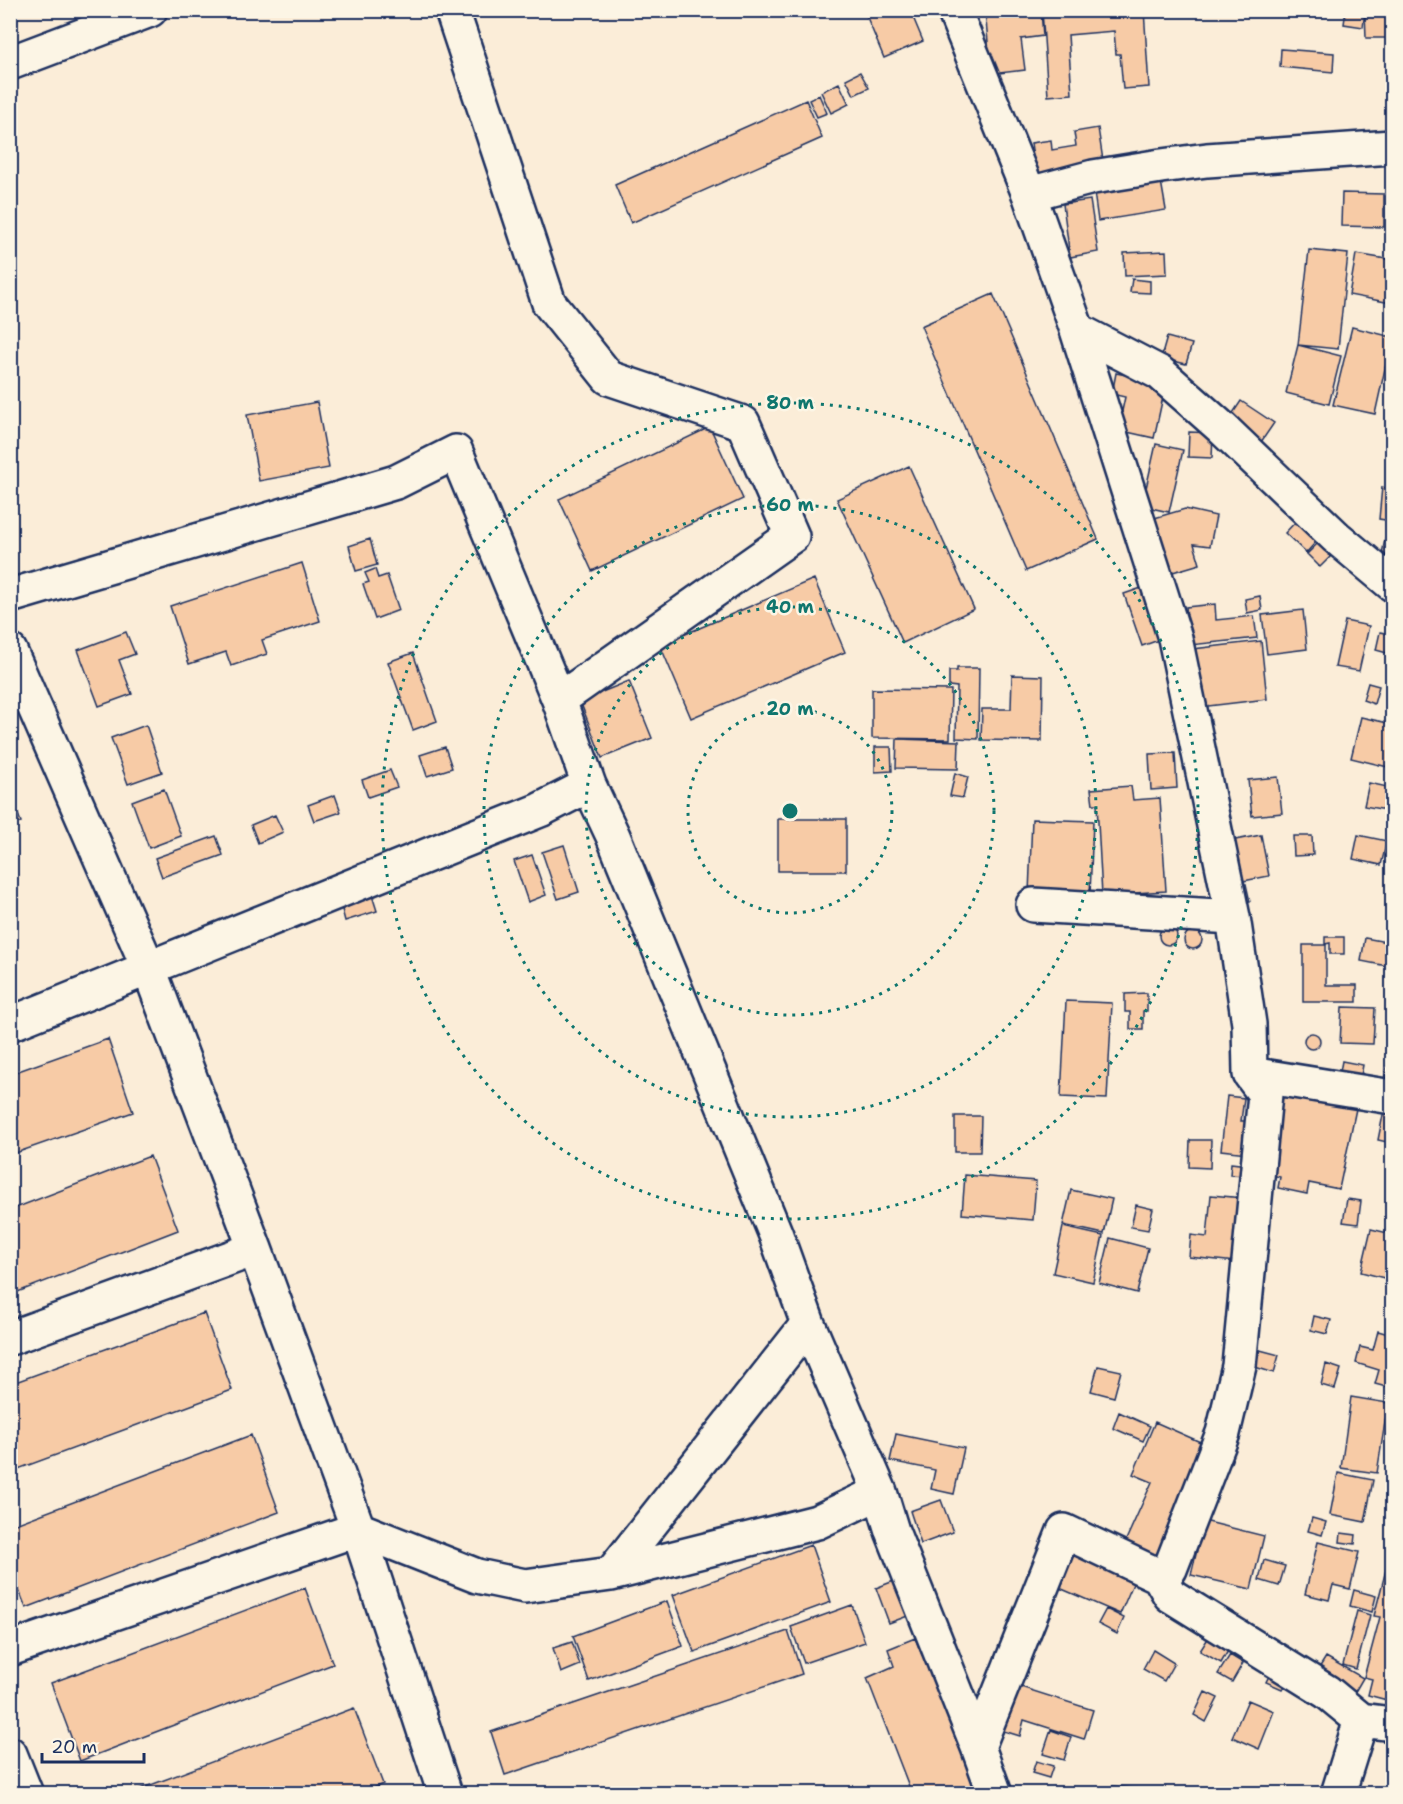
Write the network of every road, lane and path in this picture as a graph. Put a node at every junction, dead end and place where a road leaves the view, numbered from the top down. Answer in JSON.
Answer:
{"nodes":[{"id":1,"x":150,"y":10,"type":"edge"},
{"id":2,"x":452,"y":10,"type":"edge"},
{"id":3,"x":954,"y":10,"type":"edge"},
{"id":4,"x":10,"y":63,"type":"edge"},
{"id":5,"x":1392,"y":147,"type":"edge"},
{"id":6,"x":1029,"y":194,"type":"junction"},
{"id":7,"x":1077,"y":330,"type":"junction"},
{"id":8,"x":1392,"y":584,"type":"edge"},
{"id":9,"x":10,"y":597,"type":"edge"},
{"id":10,"x":10,"y":651,"type":"edge"},
{"id":11,"x":558,"y":700,"type":"junction"},
{"id":12,"x":589,"y":785,"type":"junction"},
{"id":13,"x":1033,"y":904,"type":"dead end"},
{"id":14,"x":1233,"y":917,"type":"junction"},
{"id":15,"x":148,"y":969,"type":"junction"},
{"id":16,"x":10,"y":1024,"type":"edge"},
{"id":17,"x":1250,"y":1074,"type":"junction"},
{"id":18,"x":1392,"y":1097,"type":"edge"},
{"id":19,"x":255,"y":1250,"type":"junction"},
{"id":20,"x":808,"y":1324,"type":"junction"},
{"id":21,"x":10,"y":1338,"type":"edge"},
{"id":22,"x":880,"y":1492,"type":"junction"},
{"id":23,"x":358,"y":1529,"type":"junction"},
{"id":24,"x":610,"y":1575,"type":"junction"},
{"id":25,"x":1159,"y":1576,"type":"junction"},
{"id":26,"x":10,"y":1649,"type":"edge"},
{"id":27,"x":1377,"y":1722,"type":"edge"},
{"id":28,"x":978,"y":1748,"type":"junction"},
{"id":29,"x":10,"y":1754,"type":"edge"},
{"id":30,"x":26,"y":1794,"type":"edge"},
{"id":31,"x":445,"y":1794,"type":"edge"},
{"id":32,"x":995,"y":1794,"type":"edge"},
{"id":33,"x":1338,"y":1794,"type":"edge"}],
"edges":[{"from":1,"to":4,"type":"street"},
{"from":2,"to":11,"type":"street"},
{"from":3,"to":6,"type":"street"},
{"from":5,"to":6,"type":"street"},
{"from":6,"to":7,"type":"street"},
{"from":7,"to":8,"type":"street"},
{"from":7,"to":14,"type":"street"},
{"from":9,"to":11,"type":"street"},
{"from":10,"to":15,"type":"street"},
{"from":11,"to":12,"type":"street"},
{"from":12,"to":15,"type":"street"},
{"from":12,"to":20,"type":"street"},
{"from":13,"to":14,"type":"street"},
{"from":14,"to":17,"type":"street"},
{"from":15,"to":16,"type":"street"},
{"from":15,"to":19,"type":"street"},
{"from":17,"to":18,"type":"street"},
{"from":17,"to":25,"type":"street"},
{"from":19,"to":21,"type":"street"},
{"from":19,"to":23,"type":"street"},
{"from":20,"to":22,"type":"street"},
{"from":20,"to":24,"type":"street"},
{"from":22,"to":24,"type":"street"},
{"from":22,"to":28,"type":"street"},
{"from":23,"to":24,"type":"street"},
{"from":23,"to":26,"type":"street"},
{"from":23,"to":31,"type":"street"},
{"from":25,"to":27,"type":"street"},
{"from":25,"to":28,"type":"street"},
{"from":27,"to":33,"type":"street"},
{"from":28,"to":32,"type":"street"},
{"from":29,"to":30,"type":"street"}]}
